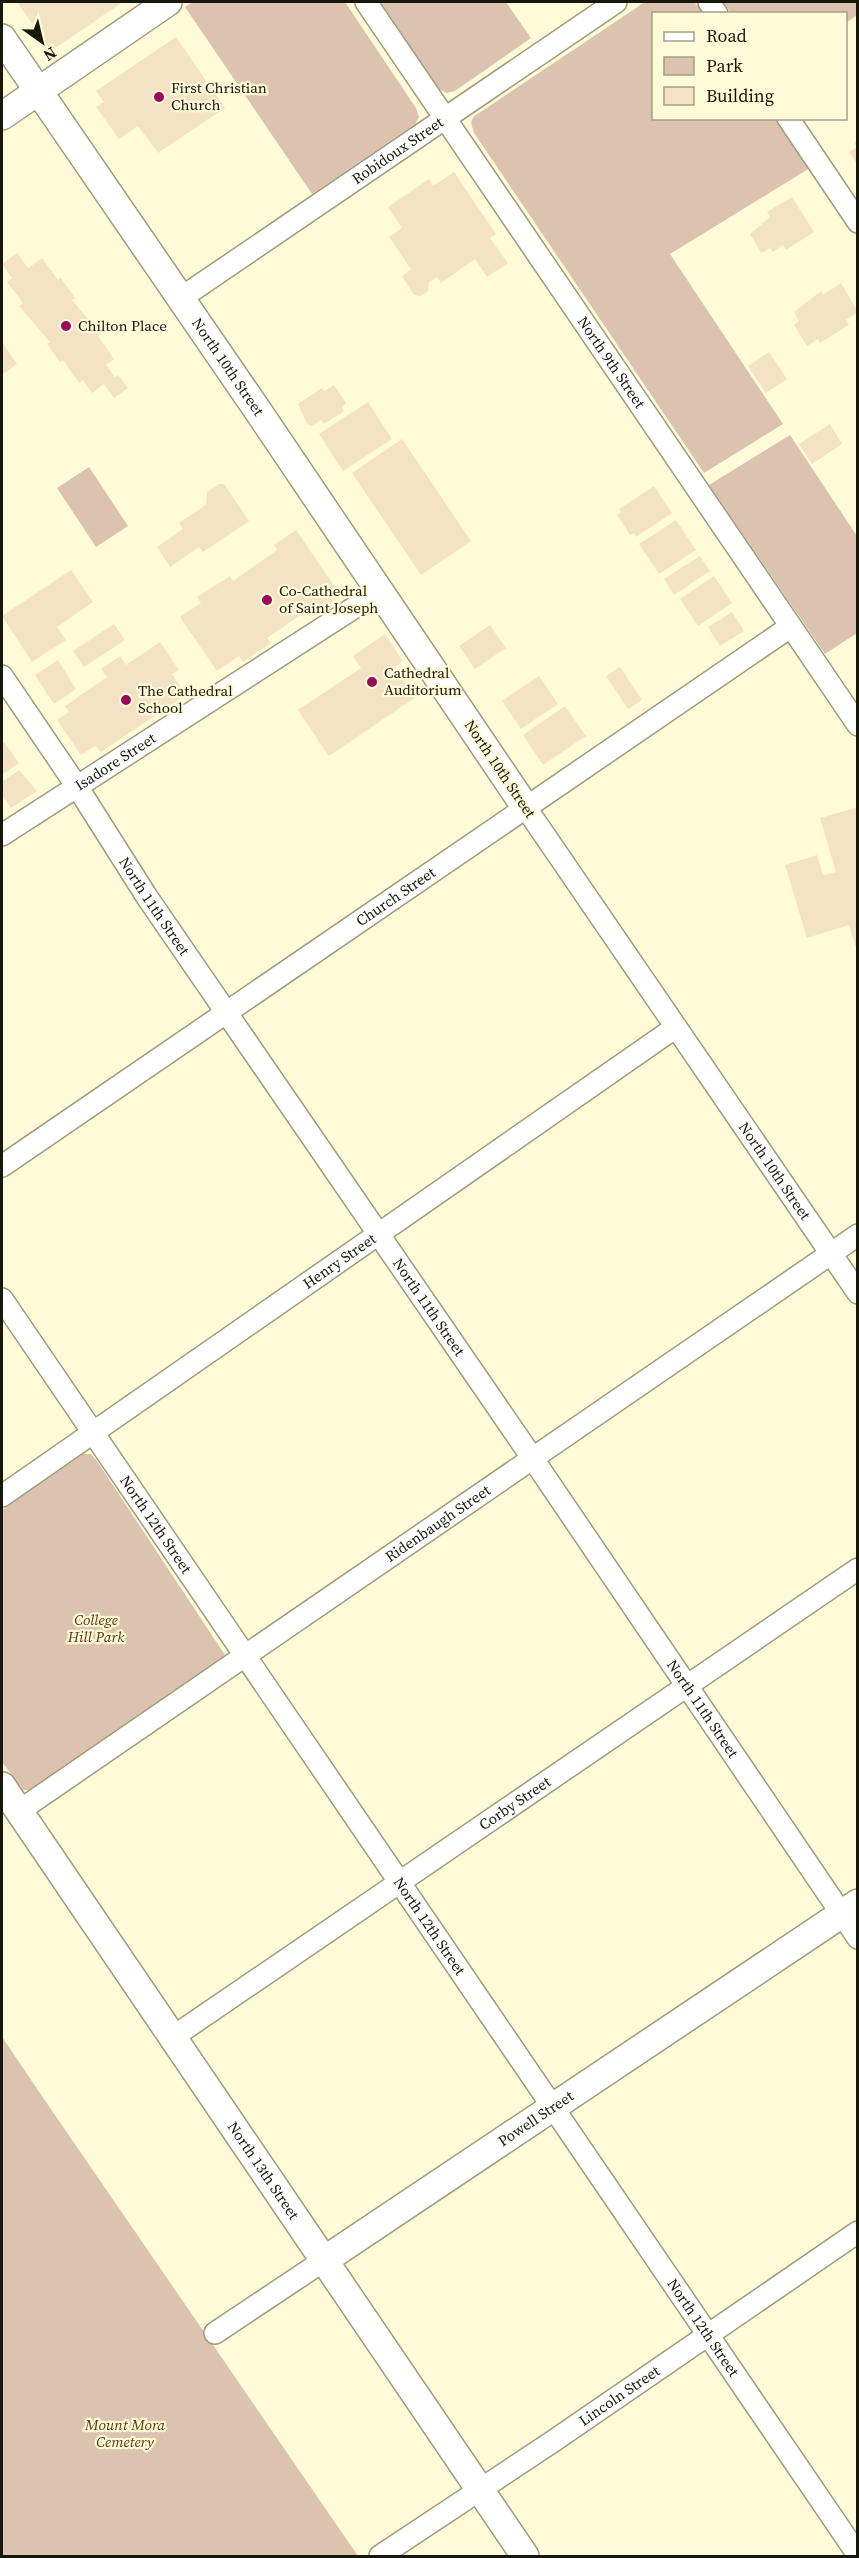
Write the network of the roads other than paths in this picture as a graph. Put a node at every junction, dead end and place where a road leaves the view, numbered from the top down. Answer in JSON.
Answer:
{"nodes":[{"id":1,"x":168,"y":2,"type":"edge"},
{"id":2,"x":366,"y":2,"type":"edge"},
{"id":3,"x":616,"y":2,"type":"edge"},
{"id":4,"x":2,"y":38,"type":"edge"},
{"id":5,"x":38,"y":91,"type":"junction"},
{"id":6,"x":2,"y":116,"type":"edge"},
{"id":7,"x":445,"y":118,"type":"junction"},
{"id":8,"x":789,"y":120,"type":"edge"},
{"id":9,"x":858,"y":222,"type":"edge"},
{"id":10,"x":181,"y":298,"type":"junction"},
{"id":11,"x":380,"y":591,"type":"junction"},
{"id":12,"x":790,"y":627,"type":"junction"},
{"id":13,"x":2,"y":676,"type":"edge"},
{"id":14,"x":858,"y":725,"type":"edge"},
{"id":15,"x":78,"y":788,"type":"junction"},
{"id":16,"x":526,"y":808,"type":"junction"},
{"id":17,"x":2,"y":835,"type":"edge"},
{"id":18,"x":226,"y":1013,"type":"junction"},
{"id":19,"x":676,"y":1027,"type":"junction"},
{"id":20,"x":2,"y":1166,"type":"edge"},
{"id":21,"x":378,"y":1234,"type":"junction"},
{"id":22,"x":858,"y":1235,"type":"edge"},
{"id":23,"x":830,"y":1253,"type":"junction"},
{"id":24,"x":858,"y":1293,"type":"edge"},
{"id":25,"x":2,"y":1299,"type":"edge"},
{"id":26,"x":93,"y":1433,"type":"junction"},
{"id":27,"x":533,"y":1459,"type":"junction"},
{"id":28,"x":2,"y":1496,"type":"edge"},
{"id":29,"x":858,"y":1569,"type":"edge"},
{"id":30,"x":245,"y":1656,"type":"junction"},
{"id":31,"x":686,"y":1687,"type":"junction"},
{"id":32,"x":6,"y":1795,"type":"edge"},
{"id":33,"x":400,"y":1883,"type":"junction"},
{"id":34,"x":849,"y":1909,"type":"edge"},
{"id":35,"x":858,"y":1938,"type":"edge"},
{"id":36,"x":173,"y":2037,"type":"junction"},
{"id":37,"x":554,"y":2107,"type":"junction"},
{"id":38,"x":858,"y":2232,"type":"edge"},
{"id":39,"x":323,"y":2261,"type":"junction"},
{"id":40,"x":215,"y":2333,"type":"dead end"},
{"id":41,"x":709,"y":2334,"type":"junction"},
{"id":42,"x":480,"y":2490,"type":"junction"},
{"id":43,"x":858,"y":2555,"type":"edge"},
{"id":44,"x":380,"y":2556,"type":"edge"},
{"id":45,"x":525,"y":2556,"type":"edge"}],
"edges":[{"from":1,"to":5,"type":"street"},
{"from":2,"to":7,"type":"street","name":"North 9th Street"},
{"from":3,"to":7,"type":"street","name":"Robidoux Street"},
{"from":4,"to":5,"type":"street","name":"North 10th Street"},
{"from":5,"to":6,"type":"street"},
{"from":5,"to":10,"type":"street","name":"North 10th Street"},
{"from":7,"to":10,"type":"street","name":"Robidoux Street"},
{"from":7,"to":12,"type":"street","name":"North 9th Street"},
{"from":8,"to":9,"type":"street"},
{"from":10,"to":11,"type":"street","name":"North 10th Street"},
{"from":11,"to":15,"type":"street","name":"Isadore Street"},
{"from":11,"to":16,"type":"street","name":"North 10th Street"},
{"from":12,"to":14,"type":"street","name":"North 9th Street"},
{"from":12,"to":16,"type":"street","name":"Church Street"},
{"from":13,"to":15,"type":"street","name":"North 11th Street"},
{"from":15,"to":17,"type":"street","name":"Isadore Street"},
{"from":15,"to":18,"type":"street","name":"North 11th Street"},
{"from":16,"to":18,"type":"street","name":"Church Street"},
{"from":16,"to":19,"type":"street","name":"North 10th Street"},
{"from":18,"to":20,"type":"street","name":"Church Street"},
{"from":18,"to":21,"type":"street","name":"North 11th Street"},
{"from":19,"to":21,"type":"street","name":"Henry Street"},
{"from":19,"to":23,"type":"street","name":"North 10th Street"},
{"from":21,"to":26,"type":"street","name":"Henry Street"},
{"from":21,"to":27,"type":"street","name":"North 11th Street"},
{"from":22,"to":23,"type":"street","name":"Ridenbaugh Street"},
{"from":23,"to":24,"type":"street","name":"North 10th Street"},
{"from":23,"to":27,"type":"street","name":"Ridenbaugh Street"},
{"from":25,"to":26,"type":"street","name":"North 12th Street"},
{"from":26,"to":28,"type":"street","name":"Henry Street"},
{"from":26,"to":30,"type":"street","name":"North 12th Street"},
{"from":27,"to":30,"type":"street","name":"Ridenbaugh Street"},
{"from":27,"to":31,"type":"street","name":"North 11th Street"},
{"from":29,"to":31,"type":"street","name":"Corby Street"},
{"from":30,"to":32,"type":"street","name":"Ridenbaugh Street"},
{"from":30,"to":33,"type":"street","name":"North 12th Street"},
{"from":31,"to":33,"type":"street","name":"Corby Street"},
{"from":31,"to":34,"type":"street","name":"North 11th Street"},
{"from":32,"to":36,"type":"street","name":"North 13th Street"},
{"from":33,"to":36,"type":"street","name":"Corby Street"},
{"from":33,"to":37,"type":"street","name":"North 12th Street"},
{"from":34,"to":35,"type":"street","name":"North 11th Street"},
{"from":34,"to":37,"type":"street","name":"Powell Street"},
{"from":36,"to":39,"type":"street","name":"North 13th Street"},
{"from":37,"to":39,"type":"street","name":"Powell Street"},
{"from":37,"to":41,"type":"street","name":"North 12th Street"},
{"from":38,"to":41,"type":"street","name":"Lincoln Street"},
{"from":39,"to":40,"type":"street","name":"Powell Street"},
{"from":39,"to":42,"type":"street","name":"North 13th Street"},
{"from":41,"to":42,"type":"street","name":"Lincoln Street"},
{"from":41,"to":43,"type":"street","name":"North 12th Street"},
{"from":42,"to":44,"type":"street","name":"Lincoln Street"},
{"from":42,"to":45,"type":"street","name":"North 13th Street"}]}
